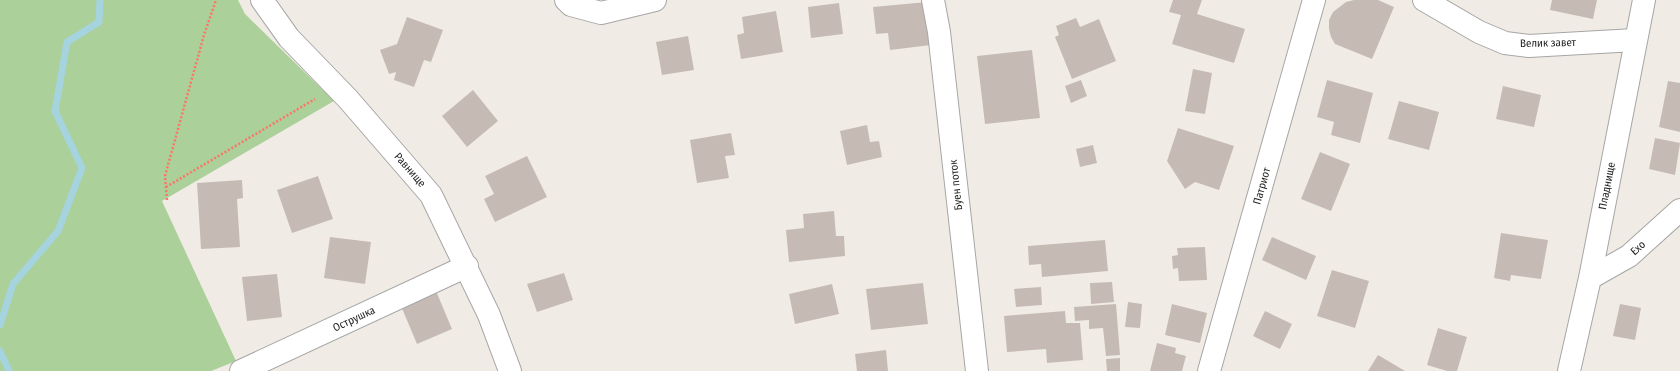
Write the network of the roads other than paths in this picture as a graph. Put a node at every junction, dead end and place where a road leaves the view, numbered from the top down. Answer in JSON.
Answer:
{"nodes":[{"id":1,"x":262,"y":0,"type":"edge"},
{"id":2,"x":566,"y":0,"type":"edge"},
{"id":3,"x":655,"y":0,"type":"edge"},
{"id":4,"x":933,"y":0,"type":"edge"},
{"id":5,"x":1314,"y":0,"type":"edge"},
{"id":6,"x":1424,"y":0,"type":"edge"},
{"id":7,"x":1644,"y":0,"type":"edge"},
{"id":8,"x":1635,"y":40,"type":"junction"},
{"id":9,"x":1680,"y":210,"type":"edge"},
{"id":10,"x":467,"y":266,"type":"junction"},
{"id":11,"x":1590,"y":278,"type":"junction"},
{"id":12,"x":241,"y":371,"type":"edge"},
{"id":13,"x":510,"y":371,"type":"edge"},
{"id":14,"x":977,"y":371,"type":"edge"},
{"id":15,"x":1209,"y":371,"type":"edge"},
{"id":16,"x":1569,"y":371,"type":"edge"}],
"edges":[{"from":1,"to":10,"type":"street","name":"Равнище"},
{"from":2,"to":3,"type":"street"},
{"from":4,"to":14,"type":"street","name":"Буен поток"},
{"from":5,"to":15,"type":"street","name":"Патриот"},
{"from":6,"to":8,"type":"street","name":"Велик завет"},
{"from":7,"to":8,"type":"street","name":"Пладнище"},
{"from":8,"to":11,"type":"street","name":"Пладнище"},
{"from":9,"to":11,"type":"street","name":"Ехо"},
{"from":10,"to":12,"type":"street","name":"Острушка"},
{"from":10,"to":13,"type":"street","name":"Равнище"},
{"from":11,"to":16,"type":"street","name":"Пладнище"}]}
